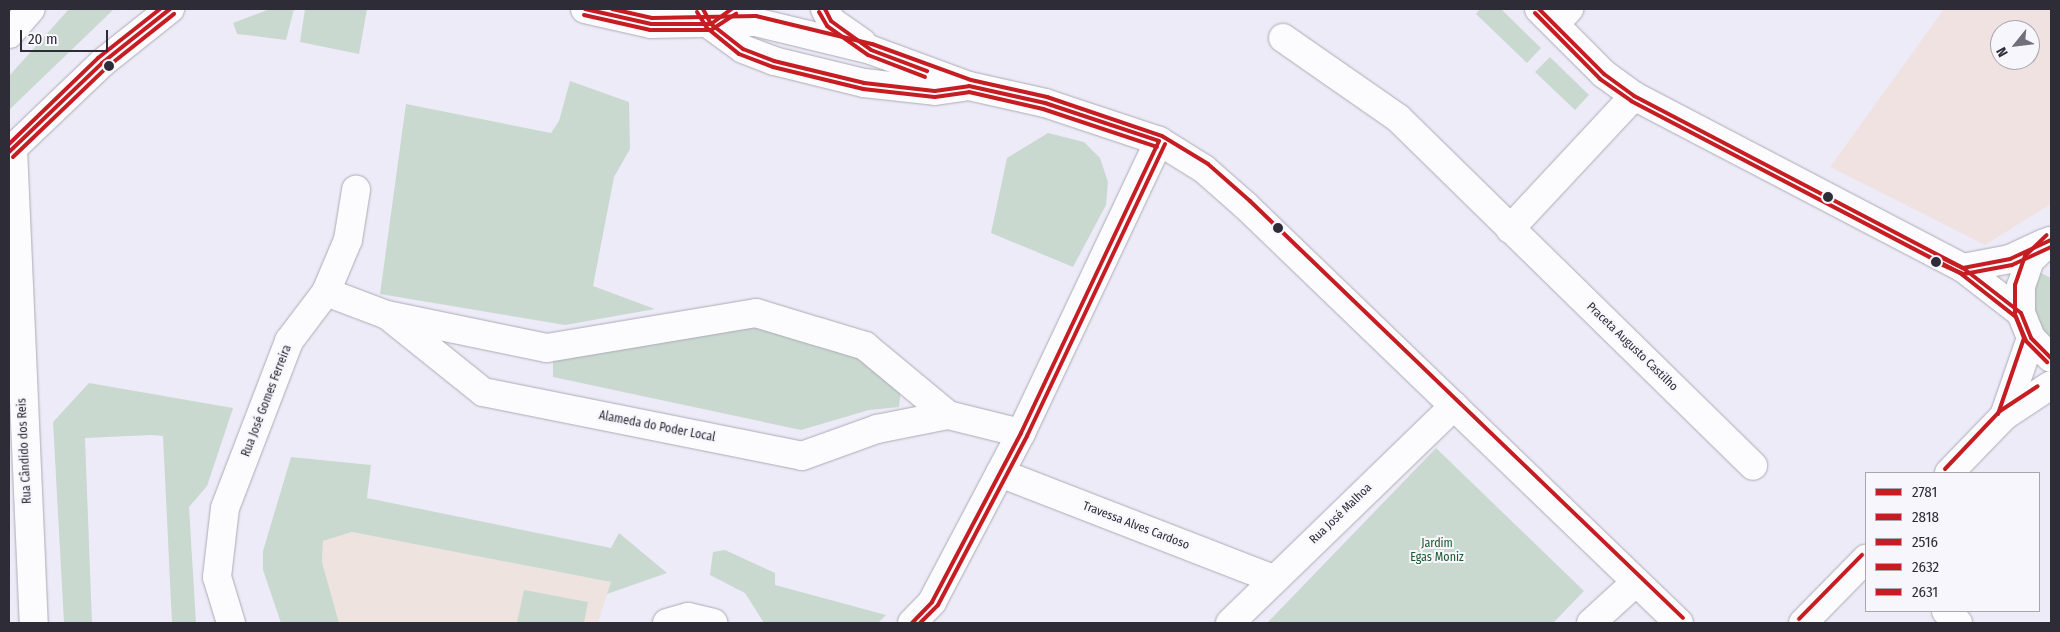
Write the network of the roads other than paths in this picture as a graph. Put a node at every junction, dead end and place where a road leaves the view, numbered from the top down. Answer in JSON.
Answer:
{"nodes":[{"id":1,"x":31,"y":9,"type":"edge"},
{"id":2,"x":170,"y":9,"type":"edge"},
{"id":3,"x":585,"y":9,"type":"edge"},
{"id":4,"x":682,"y":9,"type":"edge"},
{"id":5,"x":825,"y":9,"type":"edge"},
{"id":6,"x":715,"y":14,"type":"edge"},
{"id":7,"x":1555,"y":14,"type":"edge"},
{"id":8,"x":9,"y":34,"type":"edge"},
{"id":9,"x":1283,"y":38,"type":"dead end"},
{"id":10,"x":871,"y":50,"type":"junction"},
{"id":11,"x":969,"y":86,"type":"junction"},
{"id":12,"x":1634,"y":96,"type":"junction"},
{"id":13,"x":1160,"y":141,"type":"junction"},
{"id":14,"x":11,"y":150,"type":"edge"},
{"id":15,"x":356,"y":190,"type":"dead end"},
{"id":16,"x":1510,"y":229,"type":"junction"},
{"id":17,"x":2050,"y":240,"type":"edge"},
{"id":18,"x":1963,"y":268,"type":"junction"},
{"id":19,"x":14,"y":274,"type":"edge"},
{"id":20,"x":326,"y":292,"type":"junction"},
{"id":21,"x":2021,"y":313,"type":"junction"},
{"id":22,"x":387,"y":315,"type":"junction"},
{"id":23,"x":2031,"y":338,"type":"junction"},
{"id":24,"x":2051,"y":358,"type":"edge"},
{"id":25,"x":2051,"y":384,"type":"edge"},
{"id":26,"x":1454,"y":406,"type":"junction"},
{"id":27,"x":948,"y":415,"type":"junction"},
{"id":28,"x":2004,"y":416,"type":"junction"},
{"id":29,"x":1021,"y":434,"type":"junction"},
{"id":30,"x":1753,"y":466,"type":"dead end"},
{"id":31,"x":1950,"y":472,"type":"edge"},
{"id":32,"x":1000,"y":473,"type":"junction"},
{"id":33,"x":1865,"y":560,"type":"edge"},
{"id":34,"x":1273,"y":579,"type":"junction"},
{"id":35,"x":1636,"y":582,"type":"junction"},
{"id":36,"x":1947,"y":612,"type":"edge"},
{"id":37,"x":34,"y":623,"type":"edge"},
{"id":38,"x":231,"y":623,"type":"edge"},
{"id":39,"x":667,"y":623,"type":"edge"},
{"id":40,"x":712,"y":623,"type":"edge"},
{"id":41,"x":912,"y":623,"type":"edge"},
{"id":42,"x":1230,"y":623,"type":"edge"},
{"id":43,"x":1590,"y":623,"type":"edge"},
{"id":44,"x":1679,"y":623,"type":"edge"},
{"id":45,"x":1803,"y":623,"type":"edge"},
{"id":46,"x":1958,"y":623,"type":"edge"}],
"edges":[{"from":1,"to":8,"type":"main road"},
{"from":2,"to":14,"type":"main road"},
{"from":3,"to":6,"type":"main road"},
{"from":4,"to":6,"type":"main road"},
{"from":5,"to":10,"type":"main road"},
{"from":6,"to":10,"type":"main road"},
{"from":6,"to":11,"type":"main road"},
{"from":7,"to":12,"type":"main road"},
{"from":9,"to":16,"type":"main road","name":"Praceta Augusto Castilho"},
{"from":10,"to":11,"type":"main road"},
{"from":11,"to":13,"type":"main road"},
{"from":12,"to":16,"type":"main road"},
{"from":12,"to":18,"type":"main road"},
{"from":13,"to":26,"type":"main road"},
{"from":13,"to":29,"type":"main road"},
{"from":14,"to":19,"type":"main road","name":"Rua Cândido dos Reis"},
{"from":15,"to":20,"type":"main road","name":"Rua José Gomes Ferreira"},
{"from":16,"to":30,"type":"main road","name":"Praceta Augusto Castilho"},
{"from":17,"to":18,"type":"main road"},
{"from":17,"to":21,"type":"main road"},
{"from":18,"to":21,"type":"main road"},
{"from":19,"to":37,"type":"main road","name":"Rua Cândido dos Reis"},
{"from":20,"to":22,"type":"main road","name":"Alameda do Poder Local"},
{"from":20,"to":38,"type":"main road","name":"Rua José Gomes Ferreira"},
{"from":21,"to":23,"type":"main road"},
{"from":22,"to":27,"type":"main road","name":"Alameda do Poder Local"},
{"from":22,"to":27,"type":"main road","name":"Alameda do Poder Local"},
{"from":23,"to":24,"type":"main road"},
{"from":23,"to":28,"type":"main road"},
{"from":25,"to":28,"type":"main road"},
{"from":26,"to":34,"type":"main road","name":"Rua José Malhoa"},
{"from":26,"to":35,"type":"main road"},
{"from":27,"to":29,"type":"main road","name":"Alameda do Poder Local"},
{"from":28,"to":31,"type":"main road"},
{"from":29,"to":32,"type":"main road"},
{"from":32,"to":34,"type":"main road","name":"Travessa Alves Cardoso"},
{"from":32,"to":41,"type":"main road"},
{"from":33,"to":45,"type":"main road"},
{"from":34,"to":42,"type":"main road","name":"Rua José Malhoa"},
{"from":35,"to":43,"type":"main road"},
{"from":35,"to":44,"type":"main road"},
{"from":36,"to":46,"type":"main road"},
{"from":39,"to":40,"type":"main road"}]}
